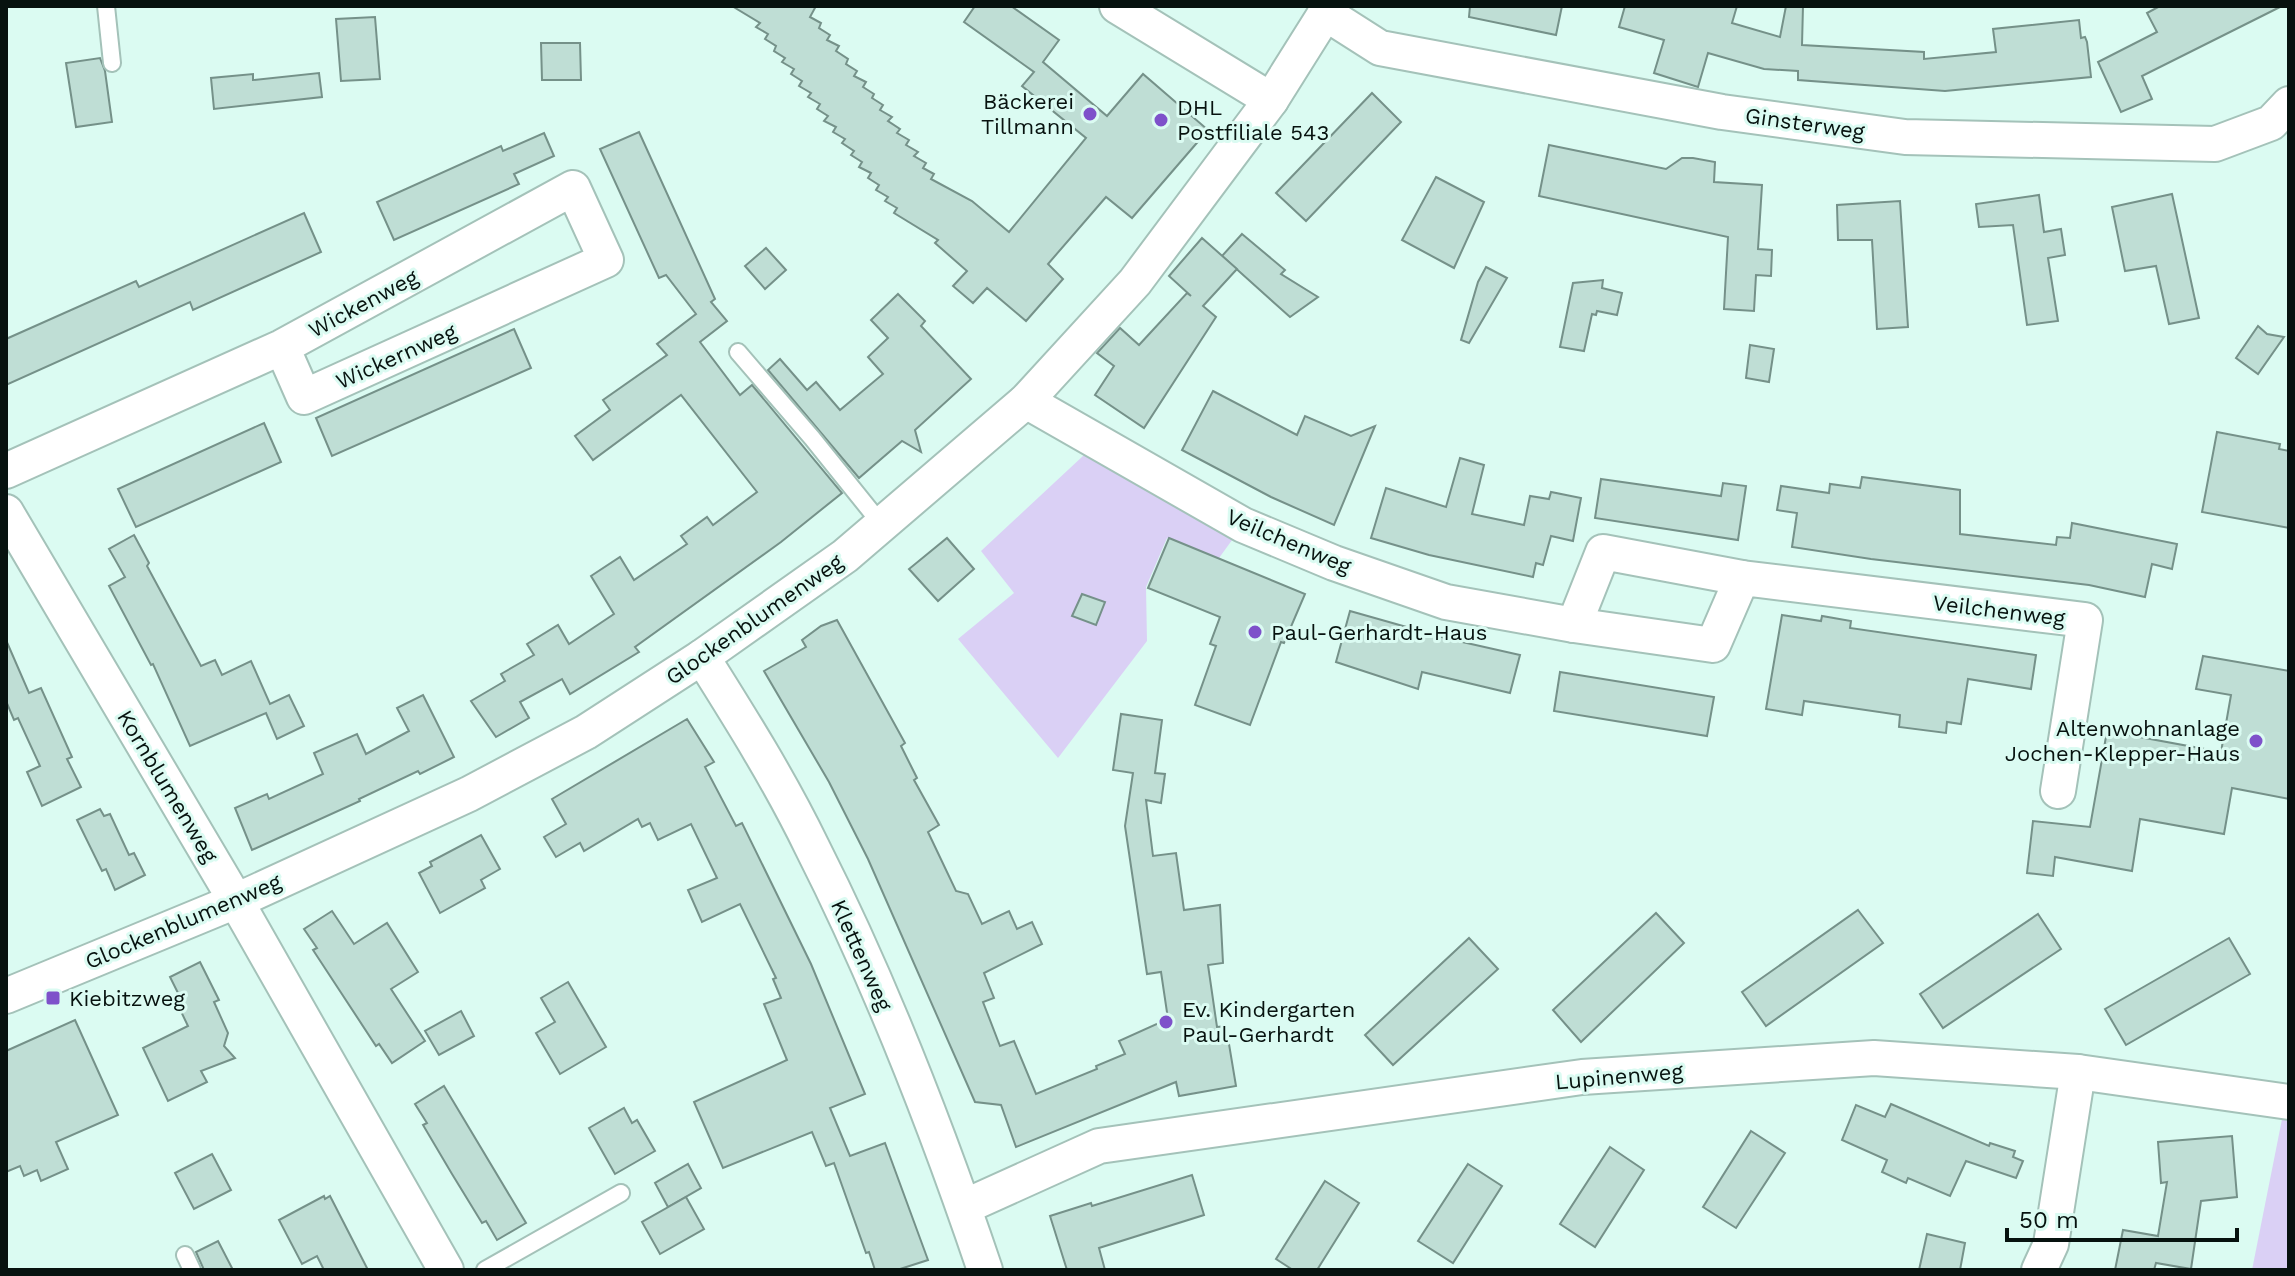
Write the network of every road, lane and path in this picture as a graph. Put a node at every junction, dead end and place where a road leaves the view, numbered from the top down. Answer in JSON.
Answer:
{"nodes":[{"id":1,"x":106,"y":6,"type":"edge"},
{"id":2,"x":1117,"y":6,"type":"edge"},
{"id":3,"x":1328,"y":10,"type":"edge"},
{"id":4,"x":112,"y":63,"type":"dead end"},
{"id":5,"x":1271,"y":100,"type":"junction"},
{"id":6,"x":2289,"y":104,"type":"edge"},
{"id":7,"x":538,"y":292,"type":"joint"},
{"id":8,"x":282,"y":347,"type":"junction"},
{"id":9,"x":738,"y":352,"type":"dead end"},
{"id":10,"x":1026,"y":401,"type":"junction"},
{"id":11,"x":6,"y":471,"type":"edge"},
{"id":12,"x":6,"y":512,"type":"edge"},
{"id":13,"x":882,"y":525,"type":"junction"},
{"id":14,"x":1742,"y":578,"type":"junction"},
{"id":15,"x":1574,"y":625,"type":"junction"},
{"id":16,"x":702,"y":657,"type":"junction"},
{"id":17,"x":2058,"y":791,"type":"dead end"},
{"id":18,"x":236,"y":901,"type":"junction"},
{"id":19,"x":6,"y":996,"type":"edge"},
{"id":20,"x":2078,"y":1072,"type":"junction"},
{"id":21,"x":2289,"y":1102,"type":"edge"},
{"id":22,"x":621,"y":1193,"type":"dead end"},
{"id":23,"x":964,"y":1207,"type":"junction"},
{"id":24,"x":446,"y":1270,"type":"edge"},
{"id":25,"x":485,"y":1270,"type":"edge"},
{"id":26,"x":985,"y":1270,"type":"edge"},
{"id":27,"x":2039,"y":1270,"type":"edge"}],
"edges":[{"from":1,"to":4,"type":"lane"},
{"from":2,"to":5,"type":"street"},
{"from":3,"to":5,"type":"street","name":"Glockenblumenweg"},
{"from":3,"to":6,"type":"street","name":"Ginsterweg"},
{"from":5,"to":10,"type":"street","name":"Glockenblumenweg"},
{"from":7,"to":8,"type":"street","name":"Wickernweg"},
{"from":7,"to":8,"type":"street","name":"Wickenweg"},
{"from":8,"to":11,"type":"street","name":"Wickenweg"},
{"from":9,"to":13,"type":"lane"},
{"from":10,"to":13,"type":"street","name":"Glockenblumenweg"},
{"from":10,"to":15,"type":"street","name":"Veilchenweg"},
{"from":12,"to":18,"type":"street","name":"Kornblumenweg"},
{"from":13,"to":16,"type":"street","name":"Glockenblumenweg"},
{"from":14,"to":15,"type":"street","name":"Veilchenweg"},
{"from":14,"to":15,"type":"street","name":"Veilchenweg"},
{"from":14,"to":17,"type":"street","name":"Veilchenweg"},
{"from":16,"to":18,"type":"street","name":"Glockenblumenweg"},
{"from":16,"to":23,"type":"street","name":"Klettenweg"},
{"from":18,"to":19,"type":"street","name":"Glockenblumenweg"},
{"from":18,"to":24,"type":"street","name":"Kornblumenweg"},
{"from":20,"to":21,"type":"street","name":"Lupinenweg"},
{"from":20,"to":23,"type":"street","name":"Lupinenweg"},
{"from":20,"to":27,"type":"street"},
{"from":22,"to":25,"type":"lane"},
{"from":23,"to":26,"type":"street","name":"Klettenweg"}]}
